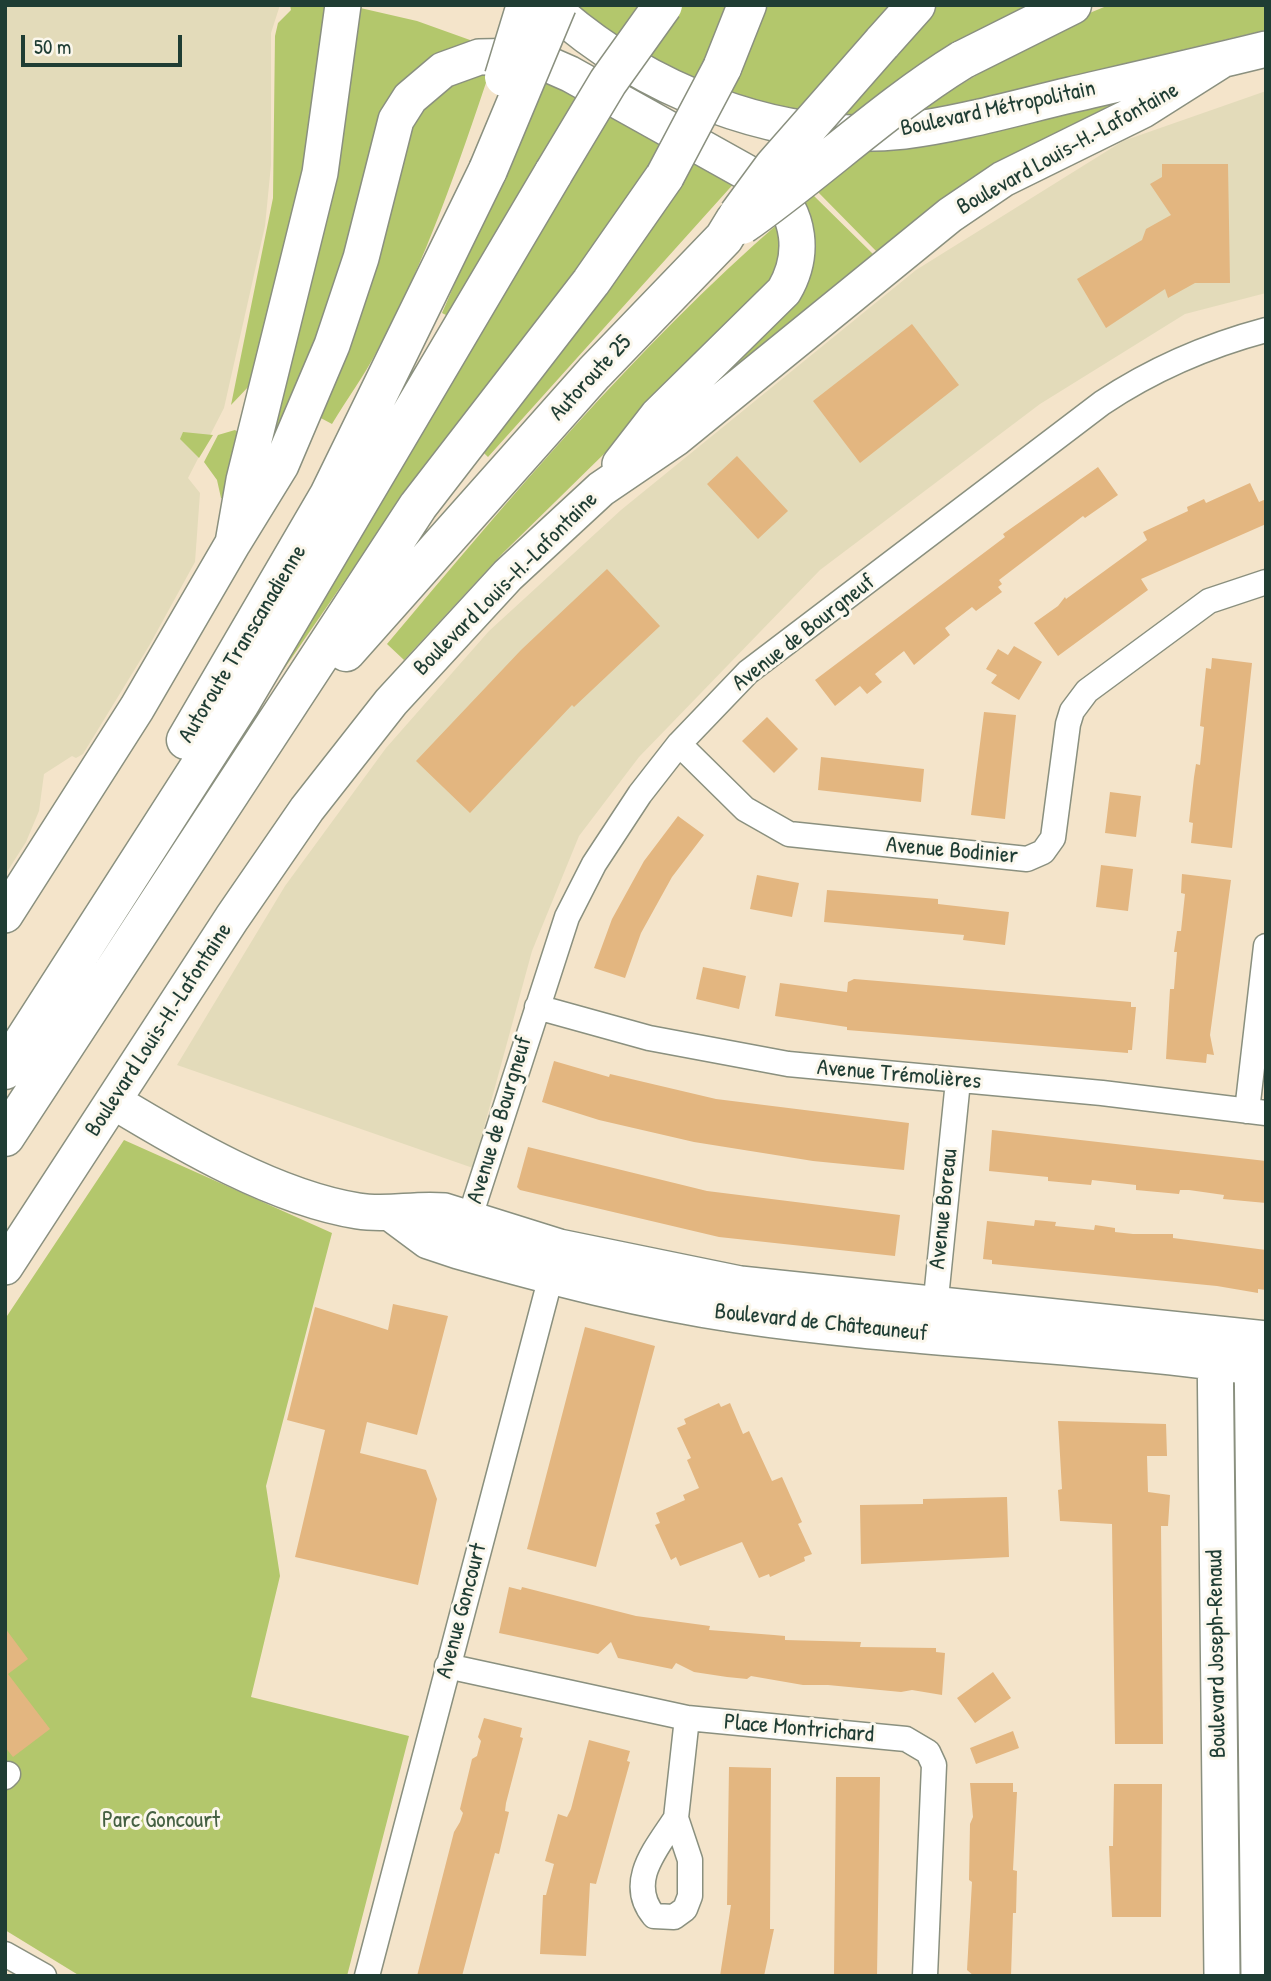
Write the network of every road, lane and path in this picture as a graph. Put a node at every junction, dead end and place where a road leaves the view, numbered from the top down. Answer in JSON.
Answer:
{"nodes":[{"id":1,"x":526,"y":5,"type":"edge"},
{"id":2,"x":549,"y":5,"type":"edge"},
{"id":3,"x":557,"y":5,"type":"edge"},
{"id":4,"x":663,"y":5,"type":"edge"},
{"id":5,"x":747,"y":5,"type":"edge"},
{"id":6,"x":916,"y":5,"type":"edge"},
{"id":7,"x":1072,"y":5,"type":"edge"},
{"id":8,"x":342,"y":20,"type":"edge"},
{"id":9,"x":1266,"y":49,"type":"edge"},
{"id":10,"x":1222,"y":60,"type":"junction"},
{"id":11,"x":482,"y":167,"type":"junction"},
{"id":12,"x":734,"y":227,"type":"junction"},
{"id":13,"x":1266,"y":330,"type":"edge"},
{"id":14,"x":601,"y":489,"type":"junction"},
{"id":15,"x":233,"y":543,"type":"junction"},
{"id":16,"x":1266,"y":582,"type":"edge"},
{"id":17,"x":679,"y":744,"type":"junction"},
{"id":18,"x":262,"y":747,"type":"junction"},
{"id":19,"x":5,"y":915,"type":"edge"},
{"id":20,"x":1266,"y":946,"type":"edge"},
{"id":21,"x":537,"y":1007,"type":"junction"},
{"id":22,"x":5,"y":1021,"type":"edge"},
{"id":23,"x":5,"y":1070,"type":"edge"},
{"id":24,"x":958,"y":1081,"type":"junction"},
{"id":25,"x":113,"y":1101,"type":"junction"},
{"id":26,"x":1256,"y":1112,"type":"edge"},
{"id":27,"x":5,"y":1138,"type":"edge"},
{"id":28,"x":393,"y":1215,"type":"junction"},
{"id":29,"x":470,"y":1218,"type":"junction"},
{"id":30,"x":458,"y":1251,"type":"junction"},
{"id":31,"x":555,"y":1262,"type":"junction"},
{"id":32,"x":5,"y":1267,"type":"edge"},
{"id":33,"x":934,"y":1320,"type":"junction"},
{"id":34,"x":1214,"y":1348,"type":"junction"},
{"id":35,"x":1259,"y":1353,"type":"edge"},
{"id":36,"x":447,"y":1666,"type":"junction"},
{"id":37,"x":687,"y":1718,"type":"junction"},
{"id":38,"x":676,"y":1818,"type":"dead end"},
{"id":39,"x":5,"y":1954,"type":"edge"},
{"id":40,"x":44,"y":1976,"type":"edge"},
{"id":41,"x":368,"y":1976,"type":"edge"},
{"id":42,"x":925,"y":1976,"type":"edge"},
{"id":43,"x":1222,"y":1976,"type":"edge"},
{"id":44,"x":1259,"y":1976,"type":"edge"}],
"edges":[{"from":1,"to":11,"type":"highway","bridge":true},
{"from":2,"to":10,"type":"main road","name":"Boulevard Métropolitain"},
{"from":3,"to":11,"type":"highway","bridge":true},
{"from":4,"to":23,"type":"highway","bridge":true},
{"from":5,"to":18,"type":"highway","bridge":true},
{"from":6,"to":12,"type":"highway","name":"Autoroute 25","bridge":true},
{"from":7,"to":12,"type":"highway","bridge":true},
{"from":8,"to":15,"type":"main road"},
{"from":9,"to":10,"type":"main road","name":"Boulevard Métropolitain"},
{"from":10,"to":14,"type":"main road","name":"Boulevard Louis-H.-Lafontaine"},
{"from":11,"to":22,"type":"highway","name":"Autoroute Transcanadienne"},
{"from":12,"to":18,"type":"highway","name":"Autoroute 25"},
{"from":13,"to":17,"type":"street","name":"Avenue de Bourgneuf"},
{"from":14,"to":15,"type":"main road"},
{"from":14,"to":25,"type":"main road","name":"Boulevard Louis-H.-Lafontaine"},
{"from":15,"to":19,"type":"main road"},
{"from":16,"to":17,"type":"street","name":"Avenue Bodinier"},
{"from":17,"to":21,"type":"street","name":"Avenue de Bourgneuf"},
{"from":18,"to":27,"type":"highway"},
{"from":20,"to":26,"type":"street"},
{"from":21,"to":24,"type":"street","name":"Avenue Trémolières"},
{"from":21,"to":29,"type":"street","name":"Avenue de Bourgneuf"},
{"from":24,"to":26,"type":"street","name":"Avenue Trémolières"},
{"from":24,"to":33,"type":"street","name":"Avenue Boreau"},
{"from":25,"to":28,"type":"main road","name":"Boulevard de Châteauneuf"},
{"from":25,"to":32,"type":"main road","name":"Boulevard Louis-H.-Lafontaine"},
{"from":28,"to":29,"type":"main road","name":"Boulevard de Châteauneuf"},
{"from":28,"to":30,"type":"main road","name":"Boulevard de Châteauneuf"},
{"from":29,"to":30,"type":"street","name":"Avenue de Bourgneuf"},
{"from":29,"to":31,"type":"main road","name":"Boulevard de Châteauneuf"},
{"from":30,"to":31,"type":"main road","name":"Boulevard de Châteauneuf"},
{"from":31,"to":33,"type":"main road","name":"Boulevard de Châteauneuf"},
{"from":31,"to":36,"type":"street","name":"Avenue Goncourt"},
{"from":33,"to":34,"type":"main road","name":"Boulevard de Châteauneuf"},
{"from":34,"to":35,"type":"main road","name":"Boulevard de Châteauneuf"},
{"from":34,"to":43,"type":"main road","name":"Boulevard Joseph-Renaud"},
{"from":35,"to":44,"type":"main road","name":"Boulevard Joseph-Renaud"},
{"from":36,"to":37,"type":"street","name":"Place Montrichard"},
{"from":36,"to":41,"type":"street","name":"Avenue Goncourt"},
{"from":37,"to":38,"type":"street"},
{"from":37,"to":42,"type":"street","name":"Place Montrichard"},
{"from":39,"to":40,"type":"street"}]}
